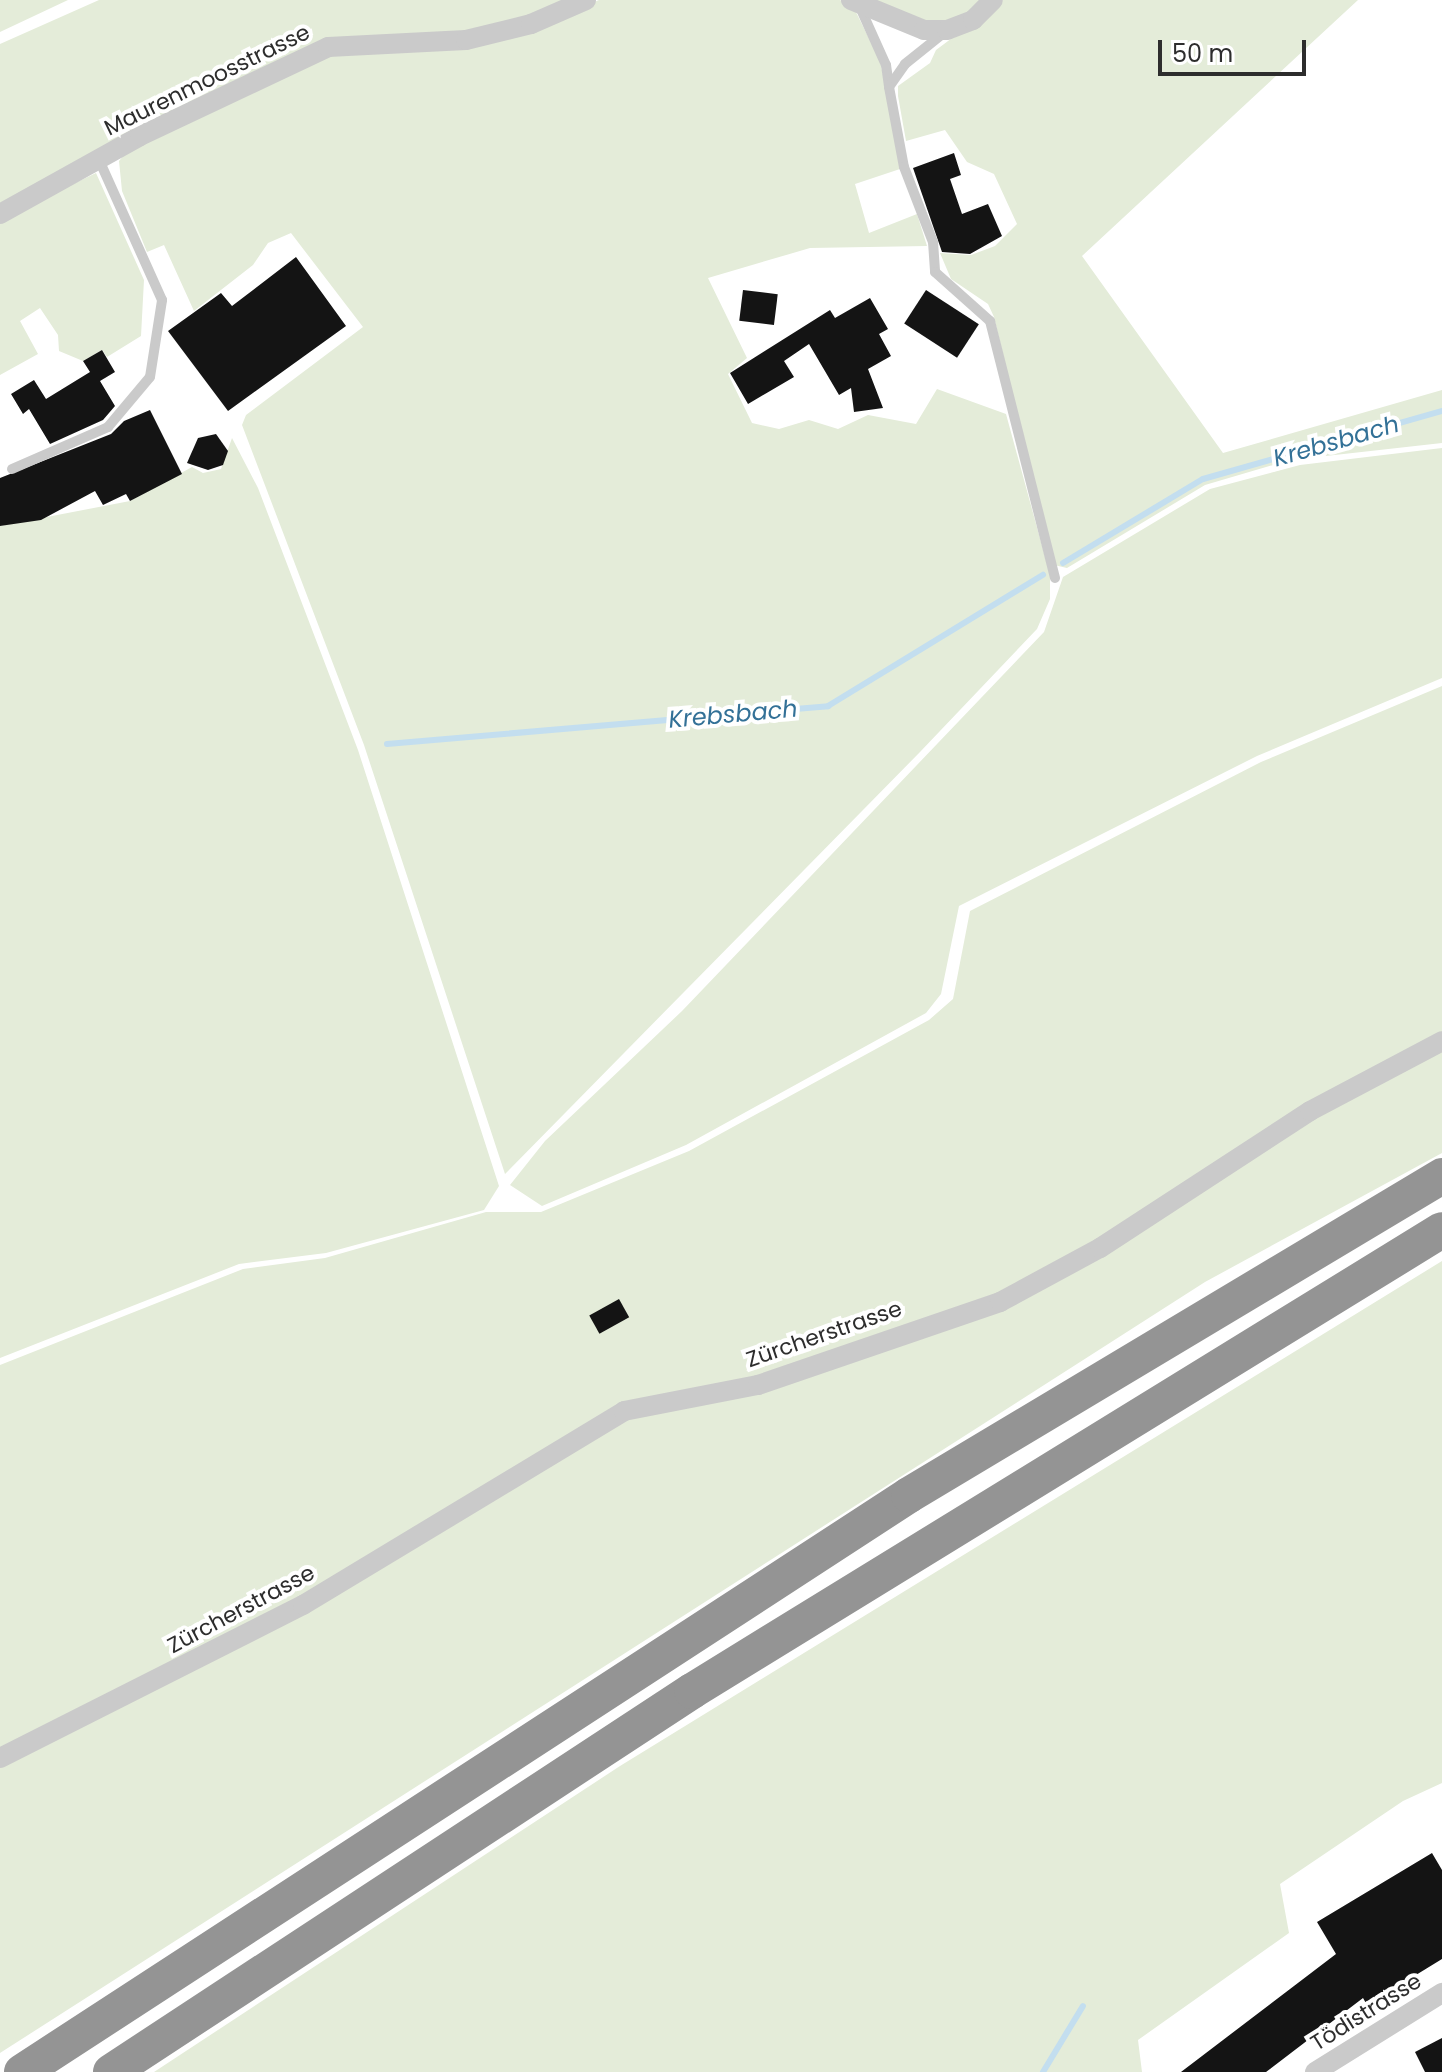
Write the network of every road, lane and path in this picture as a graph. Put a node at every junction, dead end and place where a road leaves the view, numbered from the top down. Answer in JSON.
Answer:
{"nodes":[{"id":1,"x":586,"y":0,"type":"edge"},
{"id":2,"x":993,"y":0,"type":"edge"},
{"id":3,"x":854,"y":2,"type":"edge"},
{"id":4,"x":947,"y":30,"type":"junction"},
{"id":5,"x":889,"y":87,"type":"junction"},
{"id":6,"x":99,"y":160,"type":"junction"},
{"id":7,"x":0,"y":214,"type":"edge"},
{"id":8,"x":12,"y":469,"type":"dead end"},
{"id":9,"x":1055,"y":578,"type":"dead end"},
{"id":10,"x":1442,"y":1041,"type":"edge"},
{"id":11,"x":1442,"y":1176,"type":"edge"},
{"id":12,"x":1442,"y":1230,"type":"edge"},
{"id":13,"x":0,"y":1758,"type":"edge"},
{"id":14,"x":1442,"y":1993,"type":"edge"},
{"id":15,"x":22,"y":2072,"type":"edge"},
{"id":16,"x":111,"y":2072,"type":"edge"},
{"id":17,"x":1315,"y":2072,"type":"edge"}],
"edges":[{"from":1,"to":6,"type":"street","name":"Maurenmoosstrasse"},
{"from":2,"to":4,"type":"street"},
{"from":3,"to":4,"type":"street"},
{"from":3,"to":5,"type":"lane"},
{"from":4,"to":5,"type":"lane"},
{"from":5,"to":9,"type":"lane"},
{"from":6,"to":7,"type":"street","name":"Maurenmoosstrasse"},
{"from":6,"to":8,"type":"lane"},
{"from":10,"to":13,"type":"street","name":"Zürcherstrasse"},
{"from":11,"to":15,"type":"highway"},
{"from":12,"to":16,"type":"highway"},
{"from":14,"to":17,"type":"street","name":"Tödistrasse"}]}
